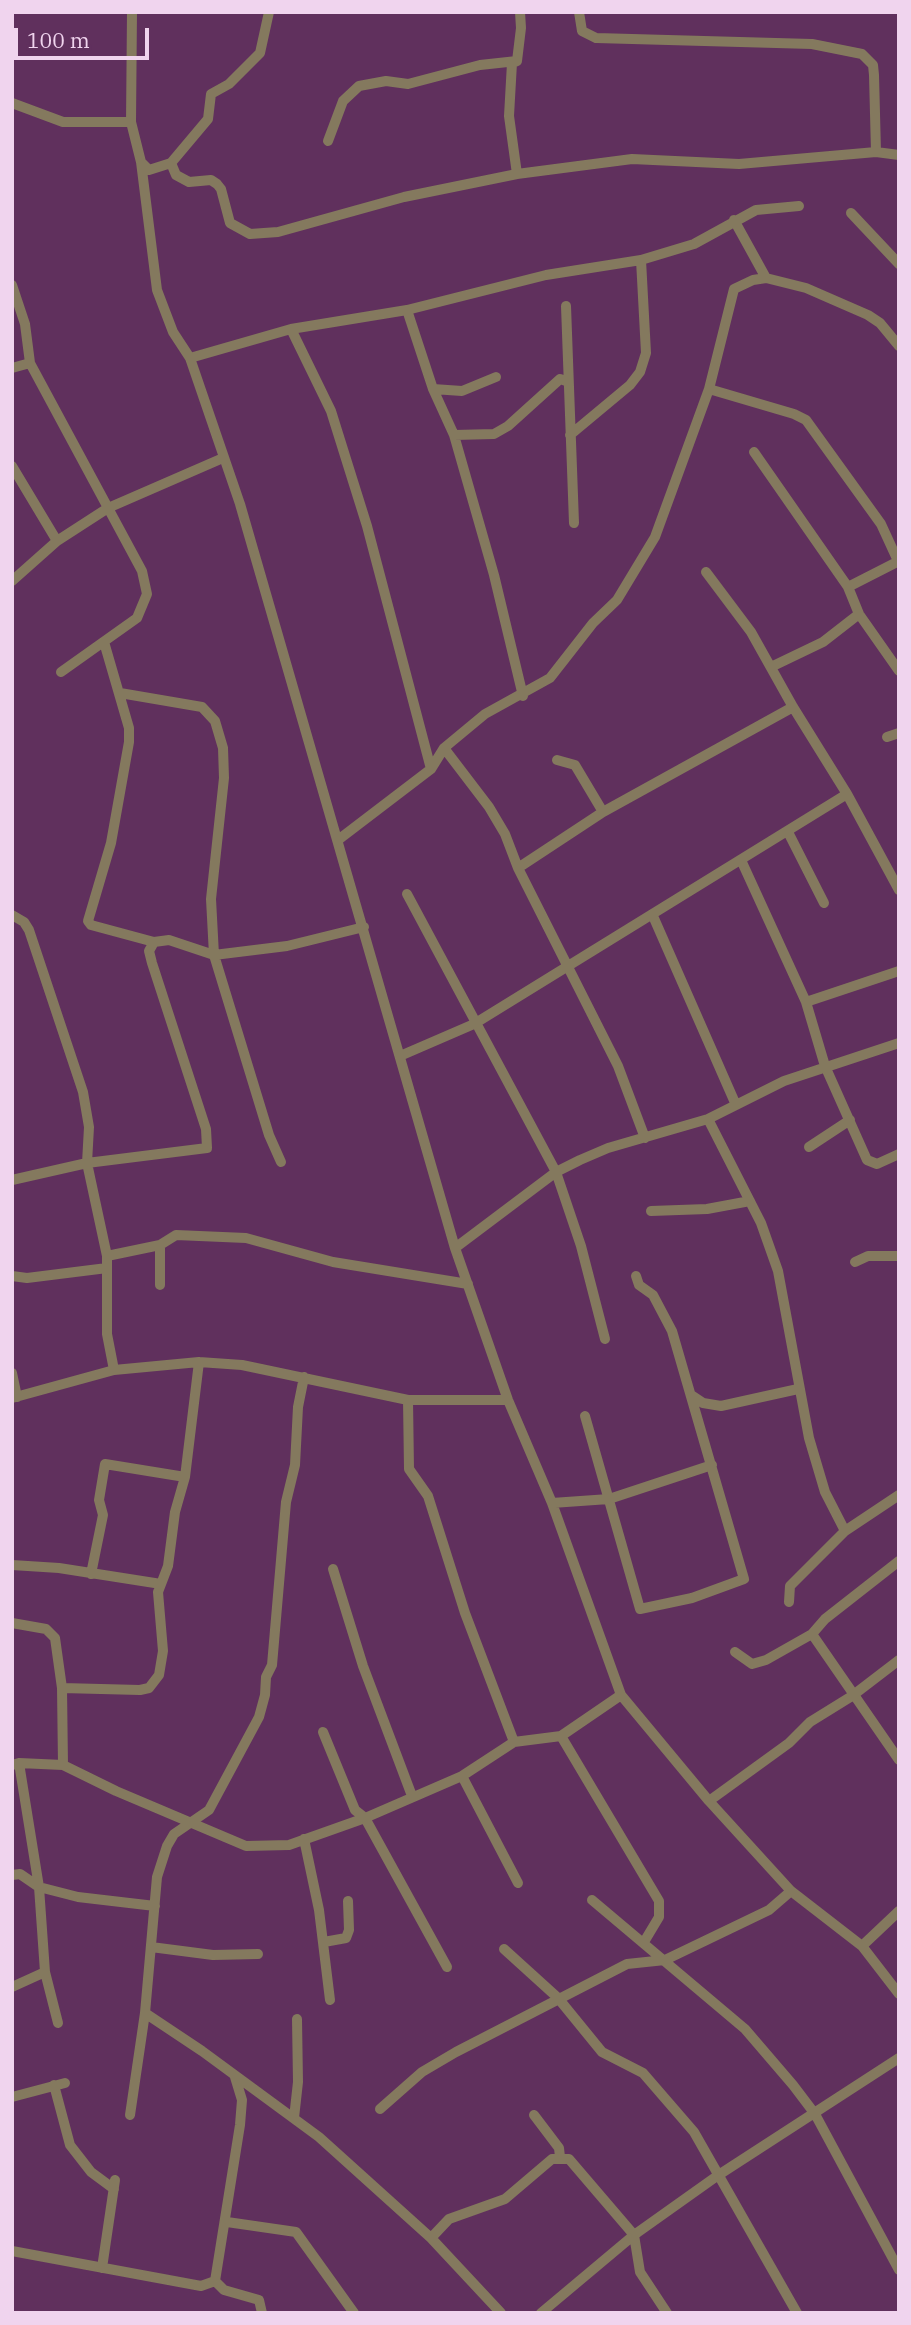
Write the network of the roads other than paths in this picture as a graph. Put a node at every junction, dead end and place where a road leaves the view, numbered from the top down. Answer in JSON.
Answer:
{"nodes":[{"id":1,"x":132,"y":12,"type":"edge"},
{"id":2,"x":269,"y":12,"type":"edge"},
{"id":3,"x":520,"y":12,"type":"edge"},
{"id":4,"x":579,"y":12,"type":"edge"},
{"id":5,"x":517,"y":61,"type":"junction"},
{"id":6,"x":12,"y":103,"type":"edge"},
{"id":7,"x":131,"y":122,"type":"junction"},
{"id":8,"x":328,"y":141,"type":"dead end"},
{"id":9,"x":876,"y":152,"type":"junction"},
{"id":10,"x":899,"y":155,"type":"edge"},
{"id":11,"x":141,"y":162,"type":"junction"},
{"id":12,"x":171,"y":163,"type":"junction"},
{"id":13,"x":517,"y":174,"type":"junction"},
{"id":14,"x":799,"y":206,"type":"dead end"},
{"id":15,"x":851,"y":213,"type":"dead end"},
{"id":16,"x":734,"y":220,"type":"junction"},
{"id":17,"x":641,"y":260,"type":"junction"},
{"id":18,"x":899,"y":264,"type":"edge"},
{"id":19,"x":766,"y":278,"type":"junction"},
{"id":20,"x":12,"y":285,"type":"edge"},
{"id":21,"x":566,"y":306,"type":"dead end"},
{"id":22,"x":407,"y":310,"type":"junction"},
{"id":23,"x":291,"y":330,"type":"junction"},
{"id":24,"x":899,"y":346,"type":"edge"},
{"id":25,"x":190,"y":358,"type":"junction"},
{"id":26,"x":30,"y":363,"type":"junction"},
{"id":27,"x":12,"y":368,"type":"edge"},
{"id":28,"x":496,"y":377,"type":"dead end"},
{"id":29,"x":566,"y":381,"type":"junction"},
{"id":30,"x":709,"y":388,"type":"junction"},
{"id":31,"x":433,"y":389,"type":"junction"},
{"id":32,"x":454,"y":435,"type":"junction"},
{"id":33,"x":570,"y":435,"type":"junction"},
{"id":34,"x":754,"y":452,"type":"dead end"},
{"id":35,"x":223,"y":458,"type":"junction"},
{"id":36,"x":12,"y":466,"type":"edge"},
{"id":37,"x":108,"y":508,"type":"junction"},
{"id":38,"x":574,"y":523,"type":"dead end"},
{"id":39,"x":57,"y":541,"type":"junction"},
{"id":40,"x":898,"y":561,"type":"edge"},
{"id":41,"x":706,"y":572,"type":"dead end"},
{"id":42,"x":12,"y":581,"type":"edge"},
{"id":43,"x":848,"y":587,"type":"junction"},
{"id":44,"x":859,"y":614,"type":"junction"},
{"id":45,"x":104,"y":642,"type":"junction"},
{"id":46,"x":772,"y":666,"type":"junction"},
{"id":47,"x":899,"y":671,"type":"edge"},
{"id":48,"x":61,"y":672,"type":"dead end"},
{"id":49,"x":120,"y":693,"type":"junction"},
{"id":50,"x":523,"y":695,"type":"junction"},
{"id":51,"x":793,"y":708,"type":"junction"},
{"id":52,"x":899,"y":733,"type":"edge"},
{"id":53,"x":887,"y":737,"type":"dead end"},
{"id":54,"x":444,"y":748,"type":"junction"},
{"id":55,"x":557,"y":760,"type":"dead end"},
{"id":56,"x":431,"y":769,"type":"junction"},
{"id":57,"x":847,"y":794,"type":"junction"},
{"id":58,"x":603,"y":812,"type":"junction"},
{"id":59,"x":788,"y":832,"type":"junction"},
{"id":60,"x":338,"y":840,"type":"junction"},
{"id":61,"x":741,"y":860,"type":"junction"},
{"id":62,"x":518,"y":868,"type":"junction"},
{"id":63,"x":899,"y":890,"type":"edge"},
{"id":64,"x":407,"y":894,"type":"dead end"},
{"id":65,"x":824,"y":902,"type":"dead end"},
{"id":66,"x":12,"y":915,"type":"edge"},
{"id":67,"x":653,"y":916,"type":"junction"},
{"id":68,"x":365,"y":927,"type":"junction"},
{"id":69,"x":154,"y":942,"type":"junction"},
{"id":70,"x":214,"y":955,"type":"junction"},
{"id":71,"x":568,"y":965,"type":"junction"},
{"id":72,"x":899,"y":971,"type":"edge"},
{"id":73,"x":806,"y":1002,"type":"junction"},
{"id":74,"x":474,"y":1024,"type":"junction"},
{"id":75,"x":899,"y":1043,"type":"edge"},
{"id":76,"x":400,"y":1056,"type":"junction"},
{"id":77,"x":825,"y":1066,"type":"junction"},
{"id":78,"x":736,"y":1105,"type":"junction"},
{"id":79,"x":708,"y":1119,"type":"junction"},
{"id":80,"x":850,"y":1120,"type":"junction"},
{"id":81,"x":645,"y":1139,"type":"junction"},
{"id":82,"x":809,"y":1147,"type":"dead end"},
{"id":83,"x":899,"y":1154,"type":"edge"},
{"id":84,"x":281,"y":1162,"type":"dead end"},
{"id":85,"x":87,"y":1163,"type":"junction"},
{"id":86,"x":556,"y":1172,"type":"junction"},
{"id":87,"x":12,"y":1180,"type":"edge"},
{"id":88,"x":750,"y":1201,"type":"junction"},
{"id":89,"x":651,"y":1211,"type":"dead end"},
{"id":90,"x":160,"y":1245,"type":"junction"},
{"id":91,"x":455,"y":1248,"type":"junction"},
{"id":92,"x":899,"y":1256,"type":"edge"},
{"id":93,"x":107,"y":1262,"type":"junction"},
{"id":94,"x":855,"y":1262,"type":"dead end"},
{"id":95,"x":12,"y":1276,"type":"edge"},
{"id":96,"x":636,"y":1276,"type":"dead end"},
{"id":97,"x":468,"y":1284,"type":"junction"},
{"id":98,"x":160,"y":1285,"type":"dead end"},
{"id":99,"x":605,"y":1339,"type":"dead end"},
{"id":100,"x":200,"y":1362,"type":"junction"},
{"id":101,"x":114,"y":1370,"type":"junction"},
{"id":102,"x":12,"y":1373,"type":"edge"},
{"id":103,"x":304,"y":1377,"type":"junction"},
{"id":104,"x":798,"y":1389,"type":"junction"},
{"id":105,"x":691,"y":1395,"type":"junction"},
{"id":106,"x":14,"y":1397,"type":"edge"},
{"id":107,"x":408,"y":1400,"type":"junction"},
{"id":108,"x":508,"y":1400,"type":"junction"},
{"id":109,"x":584,"y":1416,"type":"dead end"},
{"id":110,"x":712,"y":1465,"type":"junction"},
{"id":111,"x":185,"y":1477,"type":"junction"},
{"id":112,"x":899,"y":1495,"type":"edge"},
{"id":113,"x":609,"y":1499,"type":"junction"},
{"id":114,"x":552,"y":1503,"type":"junction"},
{"id":115,"x":845,"y":1531,"type":"junction"},
{"id":116,"x":899,"y":1561,"type":"edge"},
{"id":117,"x":12,"y":1565,"type":"edge"},
{"id":118,"x":332,"y":1569,"type":"dead end"},
{"id":119,"x":91,"y":1574,"type":"junction"},
{"id":120,"x":161,"y":1584,"type":"junction"},
{"id":121,"x":789,"y":1602,"type":"dead end"},
{"id":122,"x":12,"y":1623,"type":"edge"},
{"id":123,"x":812,"y":1634,"type":"junction"},
{"id":124,"x":735,"y":1652,"type":"dead end"},
{"id":125,"x":899,"y":1660,"type":"edge"},
{"id":126,"x":62,"y":1688,"type":"junction"},
{"id":127,"x":621,"y":1695,"type":"junction"},
{"id":128,"x":852,"y":1696,"type":"junction"},
{"id":129,"x":323,"y":1732,"type":"dead end"},
{"id":130,"x":561,"y":1736,"type":"junction"},
{"id":131,"x":514,"y":1742,"type":"junction"},
{"id":132,"x":899,"y":1760,"type":"edge"},
{"id":133,"x":16,"y":1764,"type":"edge"},
{"id":134,"x":63,"y":1765,"type":"junction"},
{"id":135,"x":462,"y":1776,"type":"junction"},
{"id":136,"x":412,"y":1796,"type":"junction"},
{"id":137,"x":709,"y":1801,"type":"junction"},
{"id":138,"x":365,"y":1818,"type":"junction"},
{"id":139,"x":191,"y":1822,"type":"junction"},
{"id":140,"x":304,"y":1839,"type":"junction"},
{"id":141,"x":12,"y":1875,"type":"edge"},
{"id":142,"x":518,"y":1883,"type":"dead end"},
{"id":143,"x":39,"y":1887,"type":"junction"},
{"id":144,"x":791,"y":1891,"type":"junction"},
{"id":145,"x":592,"y":1900,"type":"dead end"},
{"id":146,"x":348,"y":1901,"type":"dead end"},
{"id":147,"x":155,"y":1906,"type":"junction"},
{"id":148,"x":899,"y":1910,"type":"edge"},
{"id":149,"x":324,"y":1942,"type":"junction"},
{"id":150,"x":645,"y":1942,"type":"junction"},
{"id":151,"x":862,"y":1946,"type":"junction"},
{"id":152,"x":151,"y":1947,"type":"junction"},
{"id":153,"x":504,"y":1949,"type":"dead end"},
{"id":154,"x":258,"y":1954,"type":"dead end"},
{"id":155,"x":665,"y":1960,"type":"junction"},
{"id":156,"x":447,"y":1967,"type":"dead end"},
{"id":157,"x":45,"y":1972,"type":"junction"},
{"id":158,"x":12,"y":1987,"type":"edge"},
{"id":159,"x":899,"y":1994,"type":"edge"},
{"id":160,"x":558,"y":1998,"type":"junction"},
{"id":161,"x":330,"y":2000,"type":"dead end"},
{"id":162,"x":145,"y":2013,"type":"junction"},
{"id":163,"x":297,"y":2019,"type":"dead end"},
{"id":164,"x":58,"y":2024,"type":"dead end"},
{"id":165,"x":899,"y":2057,"type":"edge"},
{"id":166,"x":235,"y":2077,"type":"junction"},
{"id":167,"x":12,"y":2097,"type":"edge"},
{"id":168,"x":380,"y":2109,"type":"dead end"},
{"id":169,"x":815,"y":2114,"type":"junction"},
{"id":170,"x":130,"y":2115,"type":"dead end"},
{"id":171,"x":534,"y":2115,"type":"dead end"},
{"id":172,"x":293,"y":2118,"type":"junction"},
{"id":173,"x":560,"y":2157,"type":"junction"},
{"id":174,"x":717,"y":2176,"type":"junction"},
{"id":175,"x":227,"y":2222,"type":"junction"},
{"id":176,"x":634,"y":2235,"type":"junction"},
{"id":177,"x":431,"y":2238,"type":"junction"},
{"id":178,"x":12,"y":2251,"type":"edge"},
{"id":179,"x":102,"y":2268,"type":"junction"},
{"id":180,"x":899,"y":2270,"type":"edge"},
{"id":181,"x":215,"y":2281,"type":"junction"},
{"id":182,"x":262,"y":2313,"type":"edge"},
{"id":183,"x":354,"y":2313,"type":"edge"},
{"id":184,"x":501,"y":2313,"type":"edge"},
{"id":185,"x":541,"y":2313,"type":"edge"},
{"id":186,"x":667,"y":2313,"type":"edge"},
{"id":187,"x":797,"y":2313,"type":"edge"}],
"edges":[{"from":1,"to":7,"type":"street"},
{"from":2,"to":12,"type":"street"},
{"from":3,"to":5,"type":"street"},
{"from":4,"to":9,"type":"street"},
{"from":5,"to":8,"type":"street"},
{"from":5,"to":13,"type":"street"},
{"from":6,"to":7,"type":"street"},
{"from":7,"to":11,"type":"street"},
{"from":9,"to":10,"type":"street"},
{"from":9,"to":13,"type":"street"},
{"from":11,"to":12,"type":"street"},
{"from":11,"to":25,"type":"street"},
{"from":12,"to":13,"type":"street"},
{"from":14,"to":16,"type":"street"},
{"from":15,"to":18,"type":"street"},
{"from":16,"to":17,"type":"street"},
{"from":16,"to":19,"type":"street"},
{"from":17,"to":22,"type":"street"},
{"from":17,"to":33,"type":"street"},
{"from":19,"to":24,"type":"street"},
{"from":19,"to":30,"type":"street"},
{"from":20,"to":26,"type":"street"},
{"from":21,"to":29,"type":"street"},
{"from":22,"to":23,"type":"street"},
{"from":22,"to":31,"type":"street"},
{"from":23,"to":25,"type":"street"},
{"from":23,"to":56,"type":"street"},
{"from":25,"to":35,"type":"street"},
{"from":26,"to":27,"type":"street"},
{"from":26,"to":37,"type":"street"},
{"from":28,"to":31,"type":"street"},
{"from":29,"to":32,"type":"street"},
{"from":29,"to":33,"type":"street"},
{"from":30,"to":40,"type":"street"},
{"from":30,"to":50,"type":"street"},
{"from":31,"to":32,"type":"street"},
{"from":32,"to":50,"type":"street"},
{"from":33,"to":38,"type":"street"},
{"from":34,"to":43,"type":"street"},
{"from":35,"to":37,"type":"street"},
{"from":35,"to":60,"type":"street"},
{"from":36,"to":39,"type":"street"},
{"from":37,"to":39,"type":"street"},
{"from":37,"to":45,"type":"street"},
{"from":39,"to":42,"type":"street"},
{"from":40,"to":43,"type":"street"},
{"from":41,"to":46,"type":"street"},
{"from":43,"to":44,"type":"street"},
{"from":44,"to":46,"type":"street"},
{"from":44,"to":47,"type":"street"},
{"from":45,"to":48,"type":"street"},
{"from":45,"to":49,"type":"street"},
{"from":46,"to":51,"type":"street"},
{"from":49,"to":69,"type":"street"},
{"from":49,"to":70,"type":"street"},
{"from":50,"to":54,"type":"street"},
{"from":51,"to":57,"type":"street"},
{"from":51,"to":58,"type":"street"},
{"from":52,"to":53,"type":"street"},
{"from":54,"to":56,"type":"street"},
{"from":54,"to":62,"type":"street"},
{"from":55,"to":58,"type":"street"},
{"from":56,"to":60,"type":"street"},
{"from":57,"to":59,"type":"street"},
{"from":57,"to":63,"type":"street"},
{"from":58,"to":62,"type":"street"},
{"from":59,"to":61,"type":"street"},
{"from":59,"to":65,"type":"street"},
{"from":60,"to":68,"type":"street"},
{"from":61,"to":67,"type":"street"},
{"from":61,"to":73,"type":"street"},
{"from":62,"to":71,"type":"street"},
{"from":64,"to":74,"type":"street"},
{"from":66,"to":85,"type":"street"},
{"from":67,"to":71,"type":"street"},
{"from":67,"to":78,"type":"street"},
{"from":68,"to":70,"type":"street"},
{"from":68,"to":76,"type":"street"},
{"from":69,"to":70,"type":"street"},
{"from":69,"to":85,"type":"street"},
{"from":70,"to":84,"type":"street"},
{"from":71,"to":74,"type":"street"},
{"from":71,"to":81,"type":"street"},
{"from":72,"to":73,"type":"street"},
{"from":73,"to":77,"type":"street"},
{"from":74,"to":76,"type":"street"},
{"from":74,"to":86,"type":"street"},
{"from":75,"to":77,"type":"street"},
{"from":76,"to":91,"type":"street"},
{"from":77,"to":78,"type":"street"},
{"from":77,"to":80,"type":"street"},
{"from":78,"to":79,"type":"street"},
{"from":79,"to":81,"type":"street"},
{"from":79,"to":88,"type":"street"},
{"from":80,"to":82,"type":"street"},
{"from":80,"to":83,"type":"street"},
{"from":81,"to":86,"type":"street"},
{"from":85,"to":87,"type":"street"},
{"from":85,"to":93,"type":"street"},
{"from":86,"to":91,"type":"street"},
{"from":86,"to":99,"type":"street"},
{"from":88,"to":89,"type":"street"},
{"from":88,"to":104,"type":"street"},
{"from":90,"to":93,"type":"street"},
{"from":90,"to":97,"type":"street"},
{"from":90,"to":98,"type":"street"},
{"from":91,"to":97,"type":"street"},
{"from":92,"to":94,"type":"street"},
{"from":93,"to":95,"type":"street"},
{"from":93,"to":101,"type":"street"},
{"from":96,"to":105,"type":"street"},
{"from":97,"to":108,"type":"street"},
{"from":100,"to":101,"type":"street"},
{"from":100,"to":103,"type":"street"},
{"from":100,"to":111,"type":"street"},
{"from":101,"to":106,"type":"street"},
{"from":102,"to":106,"type":"street"},
{"from":103,"to":107,"type":"street"},
{"from":103,"to":139,"type":"street"},
{"from":104,"to":105,"type":"street"},
{"from":104,"to":115,"type":"street"},
{"from":105,"to":110,"type":"street"},
{"from":107,"to":108,"type":"street"},
{"from":107,"to":131,"type":"street"},
{"from":108,"to":114,"type":"street"},
{"from":109,"to":113,"type":"street"},
{"from":110,"to":113,"type":"street"},
{"from":110,"to":113,"type":"street"},
{"from":111,"to":119,"type":"street"},
{"from":111,"to":120,"type":"street"},
{"from":112,"to":115,"type":"street"},
{"from":113,"to":114,"type":"street"},
{"from":114,"to":127,"type":"street"},
{"from":115,"to":121,"type":"street"},
{"from":116,"to":123,"type":"street"},
{"from":117,"to":119,"type":"street"},
{"from":118,"to":136,"type":"street"},
{"from":119,"to":120,"type":"street"},
{"from":120,"to":126,"type":"street"},
{"from":122,"to":126,"type":"street"},
{"from":123,"to":124,"type":"street"},
{"from":123,"to":128,"type":"street"},
{"from":125,"to":128,"type":"street"},
{"from":126,"to":134,"type":"street"},
{"from":127,"to":130,"type":"street"},
{"from":127,"to":137,"type":"street"},
{"from":128,"to":132,"type":"street"},
{"from":128,"to":137,"type":"street"},
{"from":129,"to":138,"type":"street"},
{"from":130,"to":131,"type":"street"},
{"from":130,"to":150,"type":"street"},
{"from":131,"to":135,"type":"street"},
{"from":133,"to":134,"type":"street"},
{"from":133,"to":143,"type":"street"},
{"from":134,"to":139,"type":"street"},
{"from":135,"to":136,"type":"street"},
{"from":135,"to":142,"type":"street"},
{"from":136,"to":138,"type":"street"},
{"from":137,"to":144,"type":"street"},
{"from":138,"to":140,"type":"street"},
{"from":138,"to":156,"type":"street"},
{"from":139,"to":140,"type":"street"},
{"from":139,"to":147,"type":"street"},
{"from":140,"to":149,"type":"street"},
{"from":141,"to":143,"type":"street"},
{"from":143,"to":147,"type":"street"},
{"from":143,"to":157,"type":"street"},
{"from":144,"to":151,"type":"street"},
{"from":144,"to":155,"type":"street"},
{"from":145,"to":150,"type":"street"},
{"from":146,"to":149,"type":"street"},
{"from":147,"to":152,"type":"street"},
{"from":148,"to":151,"type":"street"},
{"from":149,"to":161,"type":"street"},
{"from":150,"to":155,"type":"street"},
{"from":151,"to":159,"type":"street"},
{"from":152,"to":154,"type":"street"},
{"from":152,"to":162,"type":"street"},
{"from":153,"to":160,"type":"street"},
{"from":155,"to":160,"type":"street"},
{"from":155,"to":169,"type":"street"},
{"from":157,"to":158,"type":"street"},
{"from":157,"to":164,"type":"street"},
{"from":160,"to":168,"type":"street"},
{"from":160,"to":174,"type":"street"},
{"from":162,"to":166,"type":"street"},
{"from":162,"to":170,"type":"street"},
{"from":163,"to":172,"type":"street"},
{"from":165,"to":169,"type":"street"},
{"from":166,"to":172,"type":"street"},
{"from":166,"to":175,"type":"street"},
{"from":167,"to":179,"type":"street"},
{"from":169,"to":174,"type":"street"},
{"from":169,"to":180,"type":"street"},
{"from":171,"to":173,"type":"street"},
{"from":172,"to":177,"type":"street"},
{"from":173,"to":176,"type":"street"},
{"from":173,"to":177,"type":"street"},
{"from":174,"to":176,"type":"street"},
{"from":174,"to":187,"type":"street"},
{"from":175,"to":181,"type":"street"},
{"from":175,"to":183,"type":"street"},
{"from":176,"to":185,"type":"street"},
{"from":176,"to":186,"type":"street"},
{"from":177,"to":184,"type":"street"},
{"from":178,"to":179,"type":"street"},
{"from":179,"to":181,"type":"street"},
{"from":181,"to":182,"type":"street"}]}
